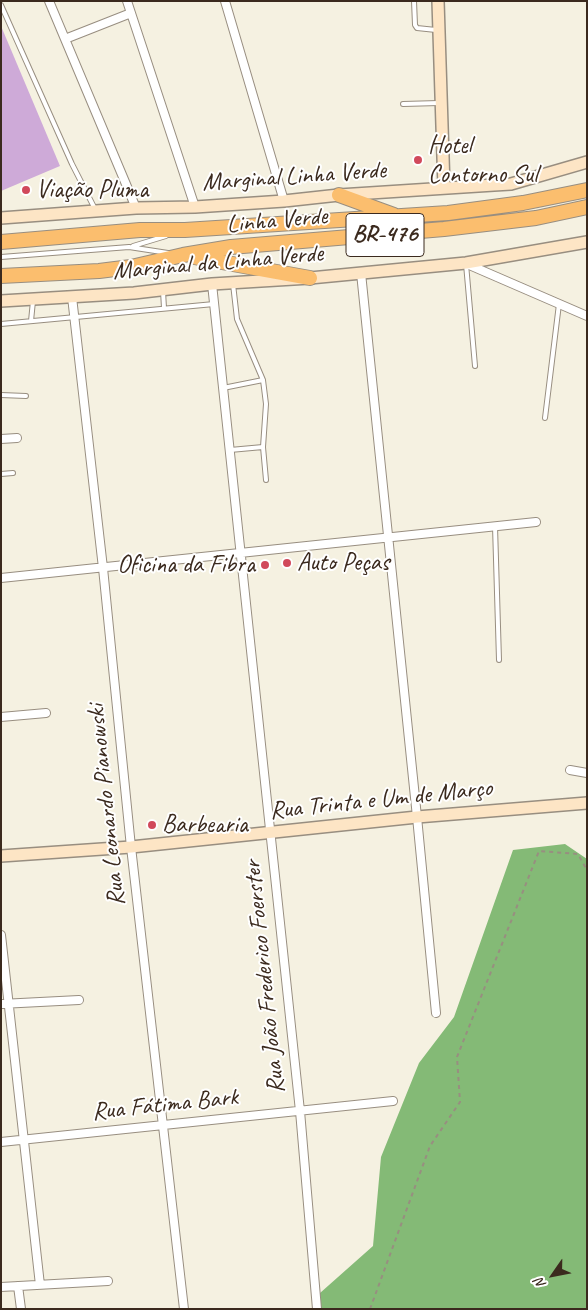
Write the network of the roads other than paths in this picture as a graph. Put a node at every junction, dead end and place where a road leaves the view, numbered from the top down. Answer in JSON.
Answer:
{"nodes":[{"id":1,"x":49,"y":1,"type":"edge"},
{"id":2,"x":127,"y":1,"type":"edge"},
{"id":3,"x":225,"y":1,"type":"edge"},
{"id":4,"x":414,"y":1,"type":"edge"},
{"id":5,"x":438,"y":1,"type":"edge"},
{"id":6,"x":1,"y":6,"type":"edge"},
{"id":7,"x":131,"y":13,"type":"junction"},
{"id":8,"x":439,"y":30,"type":"junction"},
{"id":9,"x":65,"y":39,"type":"junction"},
{"id":10,"x":441,"y":103,"type":"junction"},
{"id":11,"x":403,"y":104,"type":"dead end"},
{"id":12,"x":587,"y":162,"type":"edge"},
{"id":13,"x":444,"y":188,"type":"junction"},
{"id":14,"x":587,"y":190,"type":"edge"},
{"id":15,"x":339,"y":195,"type":"junction"},
{"id":16,"x":284,"y":201,"type":"junction"},
{"id":17,"x":195,"y":207,"type":"junction"},
{"id":18,"x":136,"y":208,"type":"junction"},
{"id":19,"x":587,"y":208,"type":"edge"},
{"id":20,"x":96,"y":211,"type":"junction"},
{"id":21,"x":399,"y":217,"type":"junction"},
{"id":22,"x":1,"y":218,"type":"edge"},
{"id":23,"x":185,"y":230,"type":"junction"},
{"id":24,"x":1,"y":242,"type":"edge"},
{"id":25,"x":587,"y":242,"type":"edge"},
{"id":26,"x":129,"y":247,"type":"junction"},
{"id":27,"x":183,"y":255,"type":"junction"},
{"id":28,"x":1,"y":257,"type":"edge"},
{"id":29,"x":466,"y":264,"type":"junction"},
{"id":30,"x":52,"y":273,"type":"junction"},
{"id":31,"x":361,"y":273,"type":"junction"},
{"id":32,"x":1,"y":276,"type":"edge"},
{"id":33,"x":310,"y":278,"type":"junction"},
{"id":34,"x":233,"y":283,"type":"junction"},
{"id":35,"x":212,"y":284,"type":"junction"},
{"id":36,"x":1,"y":285,"type":"edge"},
{"id":37,"x":163,"y":290,"type":"junction"},
{"id":38,"x":72,"y":298,"type":"junction"},
{"id":39,"x":33,"y":300,"type":"junction"},
{"id":40,"x":1,"y":301,"type":"edge"},
{"id":41,"x":214,"y":304,"type":"junction"},
{"id":42,"x":559,"y":304,"type":"junction"},
{"id":43,"x":164,"y":308,"type":"junction"},
{"id":44,"x":74,"y":316,"type":"junction"},
{"id":45,"x":587,"y":316,"type":"edge"},
{"id":46,"x":31,"y":321,"type":"junction"},
{"id":47,"x":1,"y":324,"type":"edge"},
{"id":48,"x":475,"y":366,"type":"dead end"},
{"id":49,"x":263,"y":380,"type":"junction"},
{"id":50,"x":223,"y":388,"type":"junction"},
{"id":51,"x":1,"y":395,"type":"edge"},
{"id":52,"x":26,"y":396,"type":"dead end"},
{"id":53,"x":545,"y":418,"type":"dead end"},
{"id":54,"x":17,"y":438,"type":"dead end"},
{"id":55,"x":1,"y":439,"type":"edge"},
{"id":56,"x":262,"y":447,"type":"junction"},
{"id":57,"x":230,"y":450,"type":"junction"},
{"id":58,"x":13,"y":473,"type":"dead end"},
{"id":59,"x":1,"y":474,"type":"edge"},
{"id":60,"x":266,"y":480,"type":"dead end"},
{"id":61,"x":536,"y":522,"type":"dead end"},
{"id":62,"x":495,"y":526,"type":"junction"},
{"id":63,"x":389,"y":537,"type":"junction"},
{"id":64,"x":241,"y":553,"type":"junction"},
{"id":65,"x":103,"y":568,"type":"junction"},
{"id":66,"x":1,"y":578,"type":"edge"},
{"id":67,"x":499,"y":660,"type":"dead end"},
{"id":68,"x":46,"y":714,"type":"dead end"},
{"id":69,"x":1,"y":717,"type":"edge"},
{"id":70,"x":570,"y":770,"type":"dead end"},
{"id":71,"x":587,"y":773,"type":"edge"},
{"id":72,"x":587,"y":803,"type":"edge"},
{"id":73,"x":418,"y":817,"type":"junction"},
{"id":74,"x":270,"y":834,"type":"junction"},
{"id":75,"x":131,"y":847,"type":"junction"},
{"id":76,"x":1,"y":856,"type":"edge"},
{"id":77,"x":1,"y":935,"type":"edge"},
{"id":78,"x":79,"y":1000,"type":"dead end"},
{"id":79,"x":5,"y":1004,"type":"edge"},
{"id":80,"x":436,"y":1013,"type":"dead end"},
{"id":81,"x":394,"y":1100,"type":"dead end"},
{"id":82,"x":300,"y":1111,"type":"junction"},
{"id":83,"x":164,"y":1126,"type":"junction"},
{"id":84,"x":25,"y":1141,"type":"junction"},
{"id":85,"x":1,"y":1142,"type":"edge"},
{"id":86,"x":108,"y":1280,"type":"dead end"},
{"id":87,"x":40,"y":1285,"type":"junction"},
{"id":88,"x":18,"y":1286,"type":"junction"},
{"id":89,"x":1,"y":1287,"type":"edge"},
{"id":90,"x":21,"y":1309,"type":"edge"},
{"id":91,"x":184,"y":1309,"type":"edge"},
{"id":92,"x":317,"y":1309,"type":"edge"}],
"edges":[{"from":1,"to":9,"type":"street"},
{"from":2,"to":7,"type":"street"},
{"from":3,"to":16,"type":"street"},
{"from":4,"to":8,"type":"lane"},
{"from":5,"to":8,"type":"main road"},
{"from":6,"to":20,"type":"lane"},
{"from":7,"to":9,"type":"street"},
{"from":7,"to":17,"type":"street"},
{"from":8,"to":10,"type":"main road"},
{"from":9,"to":18,"type":"street"},
{"from":10,"to":11,"type":"lane"},
{"from":10,"to":13,"type":"main road"},
{"from":12,"to":13,"type":"main road","name":"Marginal Linha Verde"},
{"from":13,"to":15,"type":"main road","name":"Marginal Linha Verde"},
{"from":14,"to":21,"type":"highway","name":"Linha Verde","number":"BR-476"},
{"from":15,"to":16,"type":"main road","name":"Marginal Linha Verde"},
{"from":15,"to":21,"type":"highway"},
{"from":16,"to":17,"type":"main road","name":"Marginal Linha Verde"},
{"from":17,"to":18,"type":"main road","name":"Marginal Linha Verde"},
{"from":18,"to":20,"type":"main road","name":"Marginal Linha Verde"},
{"from":19,"to":27,"type":"highway","name":"Linha Verde","number":"BR-476"},
{"from":20,"to":22,"type":"main road","name":"Marginal Linha Verde"},
{"from":21,"to":23,"type":"highway","name":"Linha Verde","number":"BR-476"},
{"from":23,"to":24,"type":"highway","name":"Linha Verde","number":"BR-476"},
{"from":23,"to":26,"type":"lane"},
{"from":25,"to":29,"type":"main road","name":"Marginal da Linha Verde"},
{"from":26,"to":27,"type":"lane"},
{"from":26,"to":28,"type":"lane"},
{"from":27,"to":30,"type":"highway","name":"Linha Verde","number":"BR-476"},
{"from":27,"to":33,"type":"highway"},
{"from":29,"to":31,"type":"main road","name":"Marginal da Linha Verde"},
{"from":29,"to":42,"type":"street"},
{"from":29,"to":48,"type":"lane"},
{"from":30,"to":32,"type":"highway","name":"Linha Verde","number":"BR-476"},
{"from":30,"to":36,"type":"highway"},
{"from":31,"to":33,"type":"main road","name":"Marginal da Linha Verde"},
{"from":31,"to":63,"type":"street"},
{"from":33,"to":34,"type":"main road","name":"Marginal da Linha Verde"},
{"from":34,"to":35,"type":"main road","name":"Marginal da Linha Verde"},
{"from":34,"to":49,"type":"lane"},
{"from":35,"to":37,"type":"main road","name":"Marginal da Linha Verde"},
{"from":35,"to":41,"type":"street","name":"Rua João Frederico Foerster"},
{"from":37,"to":38,"type":"main road","name":"Marginal da Linha Verde"},
{"from":37,"to":43,"type":"lane"},
{"from":38,"to":39,"type":"main road","name":"Marginal da Linha Verde"},
{"from":38,"to":44,"type":"street","name":"Rua Leonardo Pianowski"},
{"from":39,"to":40,"type":"main road","name":"Marginal da Linha Verde"},
{"from":39,"to":46,"type":"lane"},
{"from":41,"to":43,"type":"lane"},
{"from":41,"to":50,"type":"street","name":"Rua João Frederico Foerster"},
{"from":42,"to":45,"type":"street"},
{"from":42,"to":53,"type":"lane"},
{"from":43,"to":44,"type":"lane"},
{"from":44,"to":46,"type":"lane"},
{"from":44,"to":65,"type":"street","name":"Rua Leonardo Pianowski"},
{"from":46,"to":47,"type":"lane"},
{"from":49,"to":50,"type":"lane"},
{"from":49,"to":56,"type":"lane"},
{"from":50,"to":57,"type":"street","name":"Rua João Frederico Foerster"},
{"from":51,"to":52,"type":"lane"},
{"from":54,"to":55,"type":"street"},
{"from":56,"to":57,"type":"lane"},
{"from":56,"to":60,"type":"lane"},
{"from":57,"to":64,"type":"street","name":"Rua João Frederico Foerster"},
{"from":58,"to":59,"type":"lane"},
{"from":61,"to":62,"type":"street"},
{"from":62,"to":63,"type":"street"},
{"from":62,"to":67,"type":"lane"},
{"from":63,"to":64,"type":"street"},
{"from":63,"to":73,"type":"street"},
{"from":64,"to":65,"type":"street"},
{"from":64,"to":74,"type":"street","name":"Rua João Frederico Foerster"},
{"from":65,"to":66,"type":"street"},
{"from":65,"to":75,"type":"street","name":"Rua Leonardo Pianowski"},
{"from":68,"to":69,"type":"street"},
{"from":70,"to":71,"type":"street"},
{"from":72,"to":73,"type":"main road","name":"Rua Trinta e Um de Março"},
{"from":73,"to":74,"type":"main road","name":"Rua Trinta e Um de Março"},
{"from":73,"to":80,"type":"street"},
{"from":74,"to":75,"type":"main road","name":"Rua Trinta e Um de Março"},
{"from":74,"to":82,"type":"street","name":"Rua João Frederico Foerster"},
{"from":75,"to":76,"type":"main road","name":"Rua Trinta e Um de Março"},
{"from":75,"to":83,"type":"street","name":"Rua Leonardo Pianowski"},
{"from":77,"to":79,"type":"street"},
{"from":78,"to":79,"type":"street"},
{"from":79,"to":84,"type":"street"},
{"from":81,"to":82,"type":"street","name":"Rua Fátima Bark"},
{"from":82,"to":83,"type":"street","name":"Rua Fátima Bark"},
{"from":82,"to":92,"type":"street","name":"Rua João Frederico Foerster"},
{"from":83,"to":84,"type":"street","name":"Rua Fátima Bark"},
{"from":83,"to":91,"type":"street","name":"Rua Leonardo Pianowski"},
{"from":84,"to":85,"type":"street","name":"Rua Fátima Bark"},
{"from":84,"to":87,"type":"street"},
{"from":86,"to":87,"type":"street"},
{"from":87,"to":88,"type":"street"},
{"from":88,"to":89,"type":"street"},
{"from":88,"to":90,"type":"street"}]}
